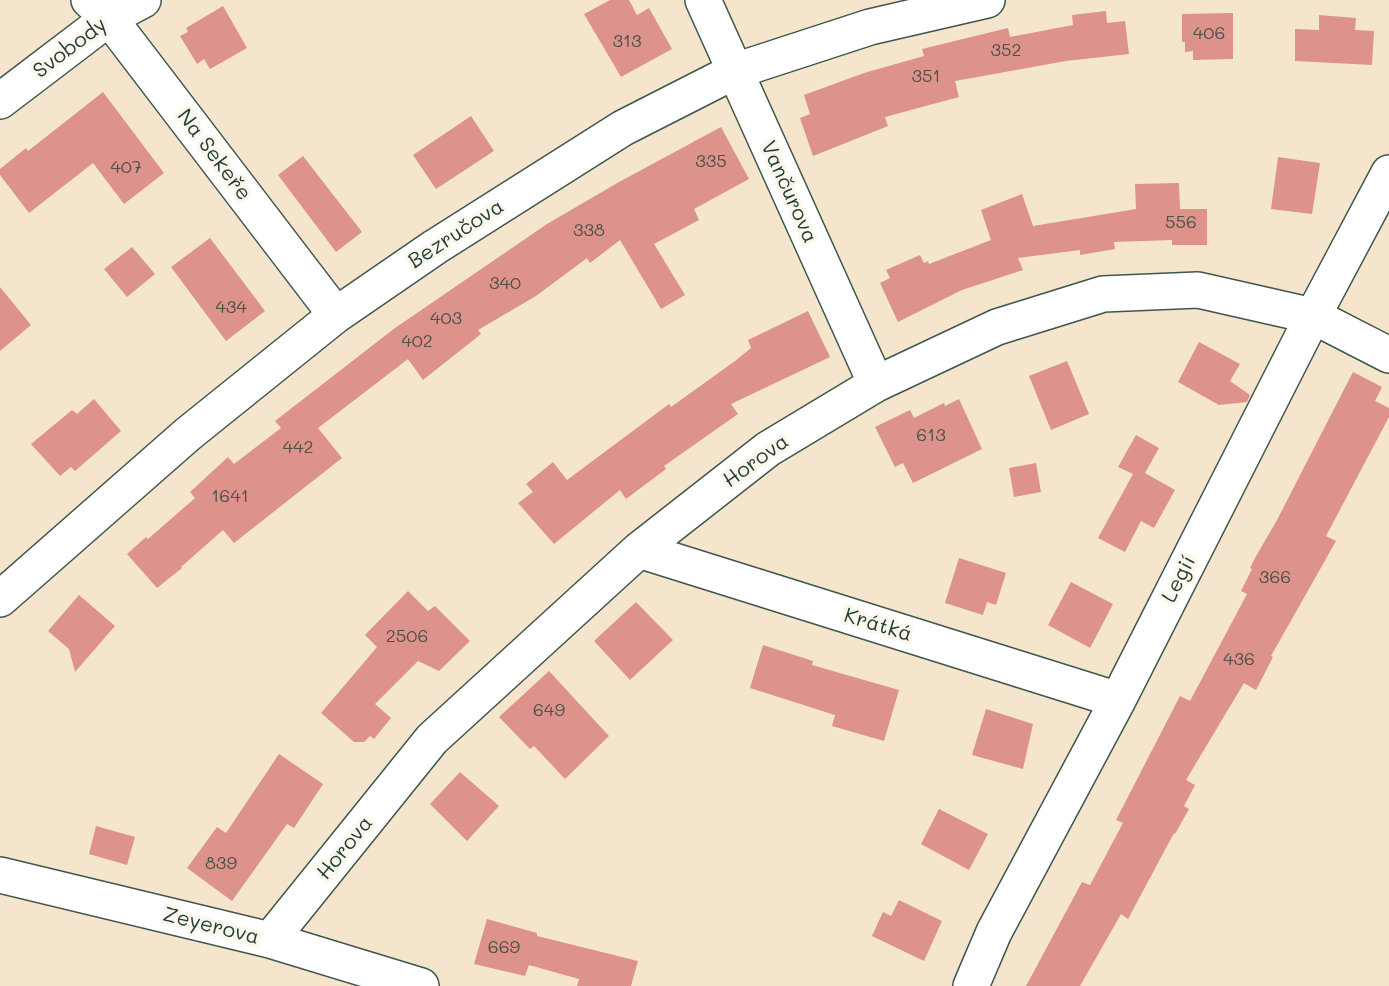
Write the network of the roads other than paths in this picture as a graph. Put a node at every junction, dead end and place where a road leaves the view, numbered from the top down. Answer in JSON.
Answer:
{"nodes":[{"id":1,"x":143,"y":0,"type":"edge"},
{"id":2,"x":703,"y":0,"type":"edge"},
{"id":3,"x":987,"y":0,"type":"edge"},
{"id":4,"x":99,"y":9,"type":"edge"},
{"id":5,"x":735,"y":71,"type":"junction"},
{"id":6,"x":0,"y":101,"type":"edge"},
{"id":7,"x":1389,"y":173,"type":"edge"},
{"id":8,"x":336,"y":314,"type":"junction"},
{"id":9,"x":1313,"y":316,"type":"junction"},
{"id":10,"x":1389,"y":355,"type":"edge"},
{"id":11,"x":876,"y":384,"type":"junction"},
{"id":12,"x":639,"y":550,"type":"junction"},
{"id":13,"x":0,"y":599,"type":"edge"},
{"id":14,"x":1118,"y":700,"type":"junction"},
{"id":15,"x":0,"y":875,"type":"edge"},
{"id":16,"x":270,"y":940,"type":"junction"},
{"id":17,"x":421,"y":986,"type":"edge"},
{"id":18,"x":971,"y":986,"type":"edge"}],
"edges":[{"from":1,"to":4,"type":"street","name":"Svobody"},
{"from":2,"to":5,"type":"street","name":"Vančurova"},
{"from":3,"to":5,"type":"street","name":"Bezručova"},
{"from":4,"to":6,"type":"street","name":"Svobody"},
{"from":4,"to":8,"type":"street","name":"Na Sekeře"},
{"from":5,"to":8,"type":"street","name":"Bezručova"},
{"from":5,"to":11,"type":"street","name":"Vančurova"},
{"from":7,"to":9,"type":"street","name":"Legií"},
{"from":8,"to":13,"type":"street","name":"Bezručova"},
{"from":9,"to":10,"type":"street","name":"Horova"},
{"from":9,"to":11,"type":"street","name":"Horova"},
{"from":9,"to":14,"type":"street","name":"Legií"},
{"from":11,"to":12,"type":"street","name":"Horova"},
{"from":12,"to":14,"type":"street","name":"Krátká"},
{"from":12,"to":16,"type":"street","name":"Horova"},
{"from":14,"to":18,"type":"street","name":"Legií"},
{"from":15,"to":16,"type":"street","name":"Zeyerova"},
{"from":16,"to":17,"type":"street","name":"Zeyerova"}]}
